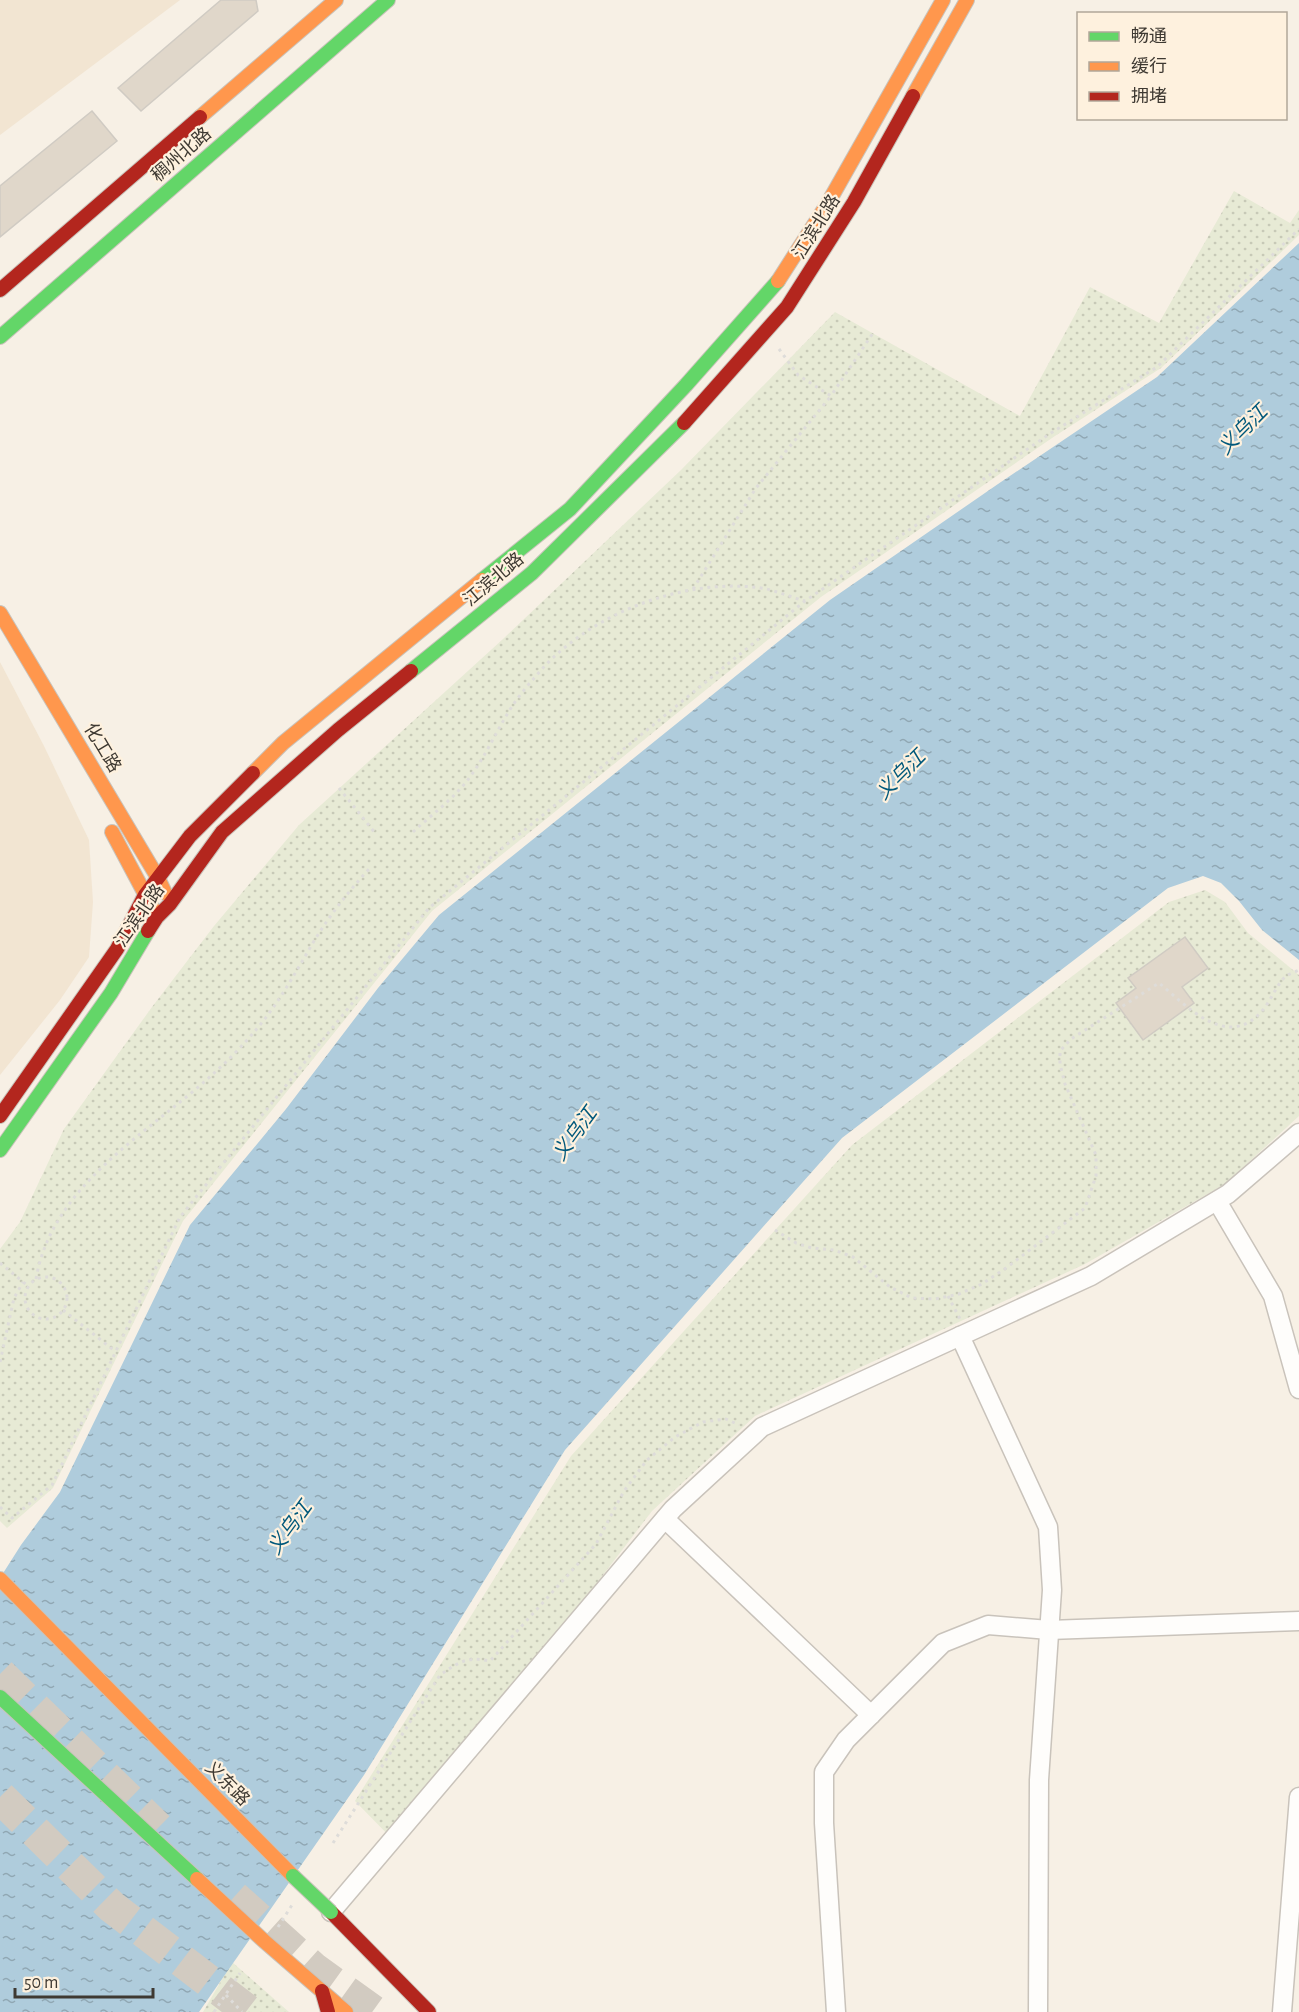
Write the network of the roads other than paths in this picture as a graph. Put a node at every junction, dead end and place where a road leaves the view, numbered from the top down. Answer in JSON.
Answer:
{"nodes":[{"id":1,"x":336,"y":0,"type":"edge"},
{"id":2,"x":388,"y":0,"type":"edge"},
{"id":3,"x":943,"y":0,"type":"edge"},
{"id":4,"x":967,"y":0,"type":"edge"},
{"id":5,"x":0,"y":290,"type":"edge"},
{"id":6,"x":0,"y":337,"type":"edge"},
{"id":7,"x":0,"y":613,"type":"edge"},
{"id":8,"x":6,"y":650,"type":"dead end"},
{"id":9,"x":84,"y":781,"type":"dead end"},
{"id":10,"x":106,"y":822,"type":"dead end"},
{"id":11,"x":158,"y":878,"type":"junction"},
{"id":12,"x":145,"y":895,"type":"junction"},
{"id":13,"x":170,"y":904,"type":"junction"},
{"id":14,"x":157,"y":916,"type":"junction"},
{"id":15,"x":0,"y":1116,"type":"edge"},
{"id":16,"x":1299,"y":1133,"type":"edge"},
{"id":17,"x":0,"y":1150,"type":"edge"},
{"id":18,"x":1217,"y":1201,"type":"junction"},
{"id":19,"x":960,"y":1336,"type":"junction"},
{"id":20,"x":1299,"y":1389,"type":"edge"},
{"id":21,"x":665,"y":1519,"type":"junction"},
{"id":22,"x":0,"y":1579,"type":"edge"},
{"id":23,"x":1299,"y":1621,"type":"edge"},
{"id":24,"x":1049,"y":1630,"type":"junction"},
{"id":25,"x":0,"y":1697,"type":"edge"},
{"id":26,"x":871,"y":1715,"type":"junction"},
{"id":27,"x":1299,"y":1797,"type":"edge"},
{"id":28,"x":331,"y":1912,"type":"junction"},
{"id":29,"x":322,"y":1991,"type":"junction"},
{"id":30,"x":328,"y":2012,"type":"edge"},
{"id":31,"x":346,"y":2012,"type":"edge"},
{"id":32,"x":429,"y":2012,"type":"edge"},
{"id":33,"x":836,"y":2012,"type":"edge"},
{"id":34,"x":1038,"y":2012,"type":"edge"},
{"id":35,"x":1282,"y":2012,"type":"edge"}],
"edges":[{"from":1,"to":5,"type":"main road","name":"稠州北路"},
{"from":2,"to":6,"type":"main road","name":"稠州北路"},
{"from":3,"to":11,"type":"main road","name":"江滨北路"},
{"from":4,"to":13,"type":"main road","name":"江滨北路"},
{"from":7,"to":11,"type":"main road","name":"化工路"},
{"from":8,"to":9,"type":"main road","name":"化工路"},
{"from":10,"to":12,"type":"main road"},
{"from":11,"to":12,"type":"main road","name":"江滨北路"},
{"from":11,"to":13,"type":"main road","name":"化工路"},
{"from":12,"to":14,"type":"main road"},
{"from":12,"to":15,"type":"main road","name":"江滨北路"},
{"from":13,"to":14,"type":"main road","name":"江滨北路"},
{"from":14,"to":17,"type":"main road","name":"江滨北路"},
{"from":16,"to":18,"type":"street"},
{"from":18,"to":19,"type":"street"},
{"from":18,"to":20,"type":"street"},
{"from":19,"to":21,"type":"street"},
{"from":19,"to":24,"type":"street"},
{"from":21,"to":26,"type":"street"},
{"from":21,"to":28,"type":"street"},
{"from":22,"to":28,"type":"main road","name":"义东路","bridge":true},
{"from":23,"to":24,"type":"street"},
{"from":24,"to":26,"type":"street"},
{"from":24,"to":34,"type":"street"},
{"from":25,"to":29,"type":"main road"},
{"from":26,"to":33,"type":"street"},
{"from":27,"to":35,"type":"street"},
{"from":28,"to":32,"type":"main road","name":"义东路"},
{"from":29,"to":30,"type":"main road"},
{"from":29,"to":31,"type":"main road"}]}
